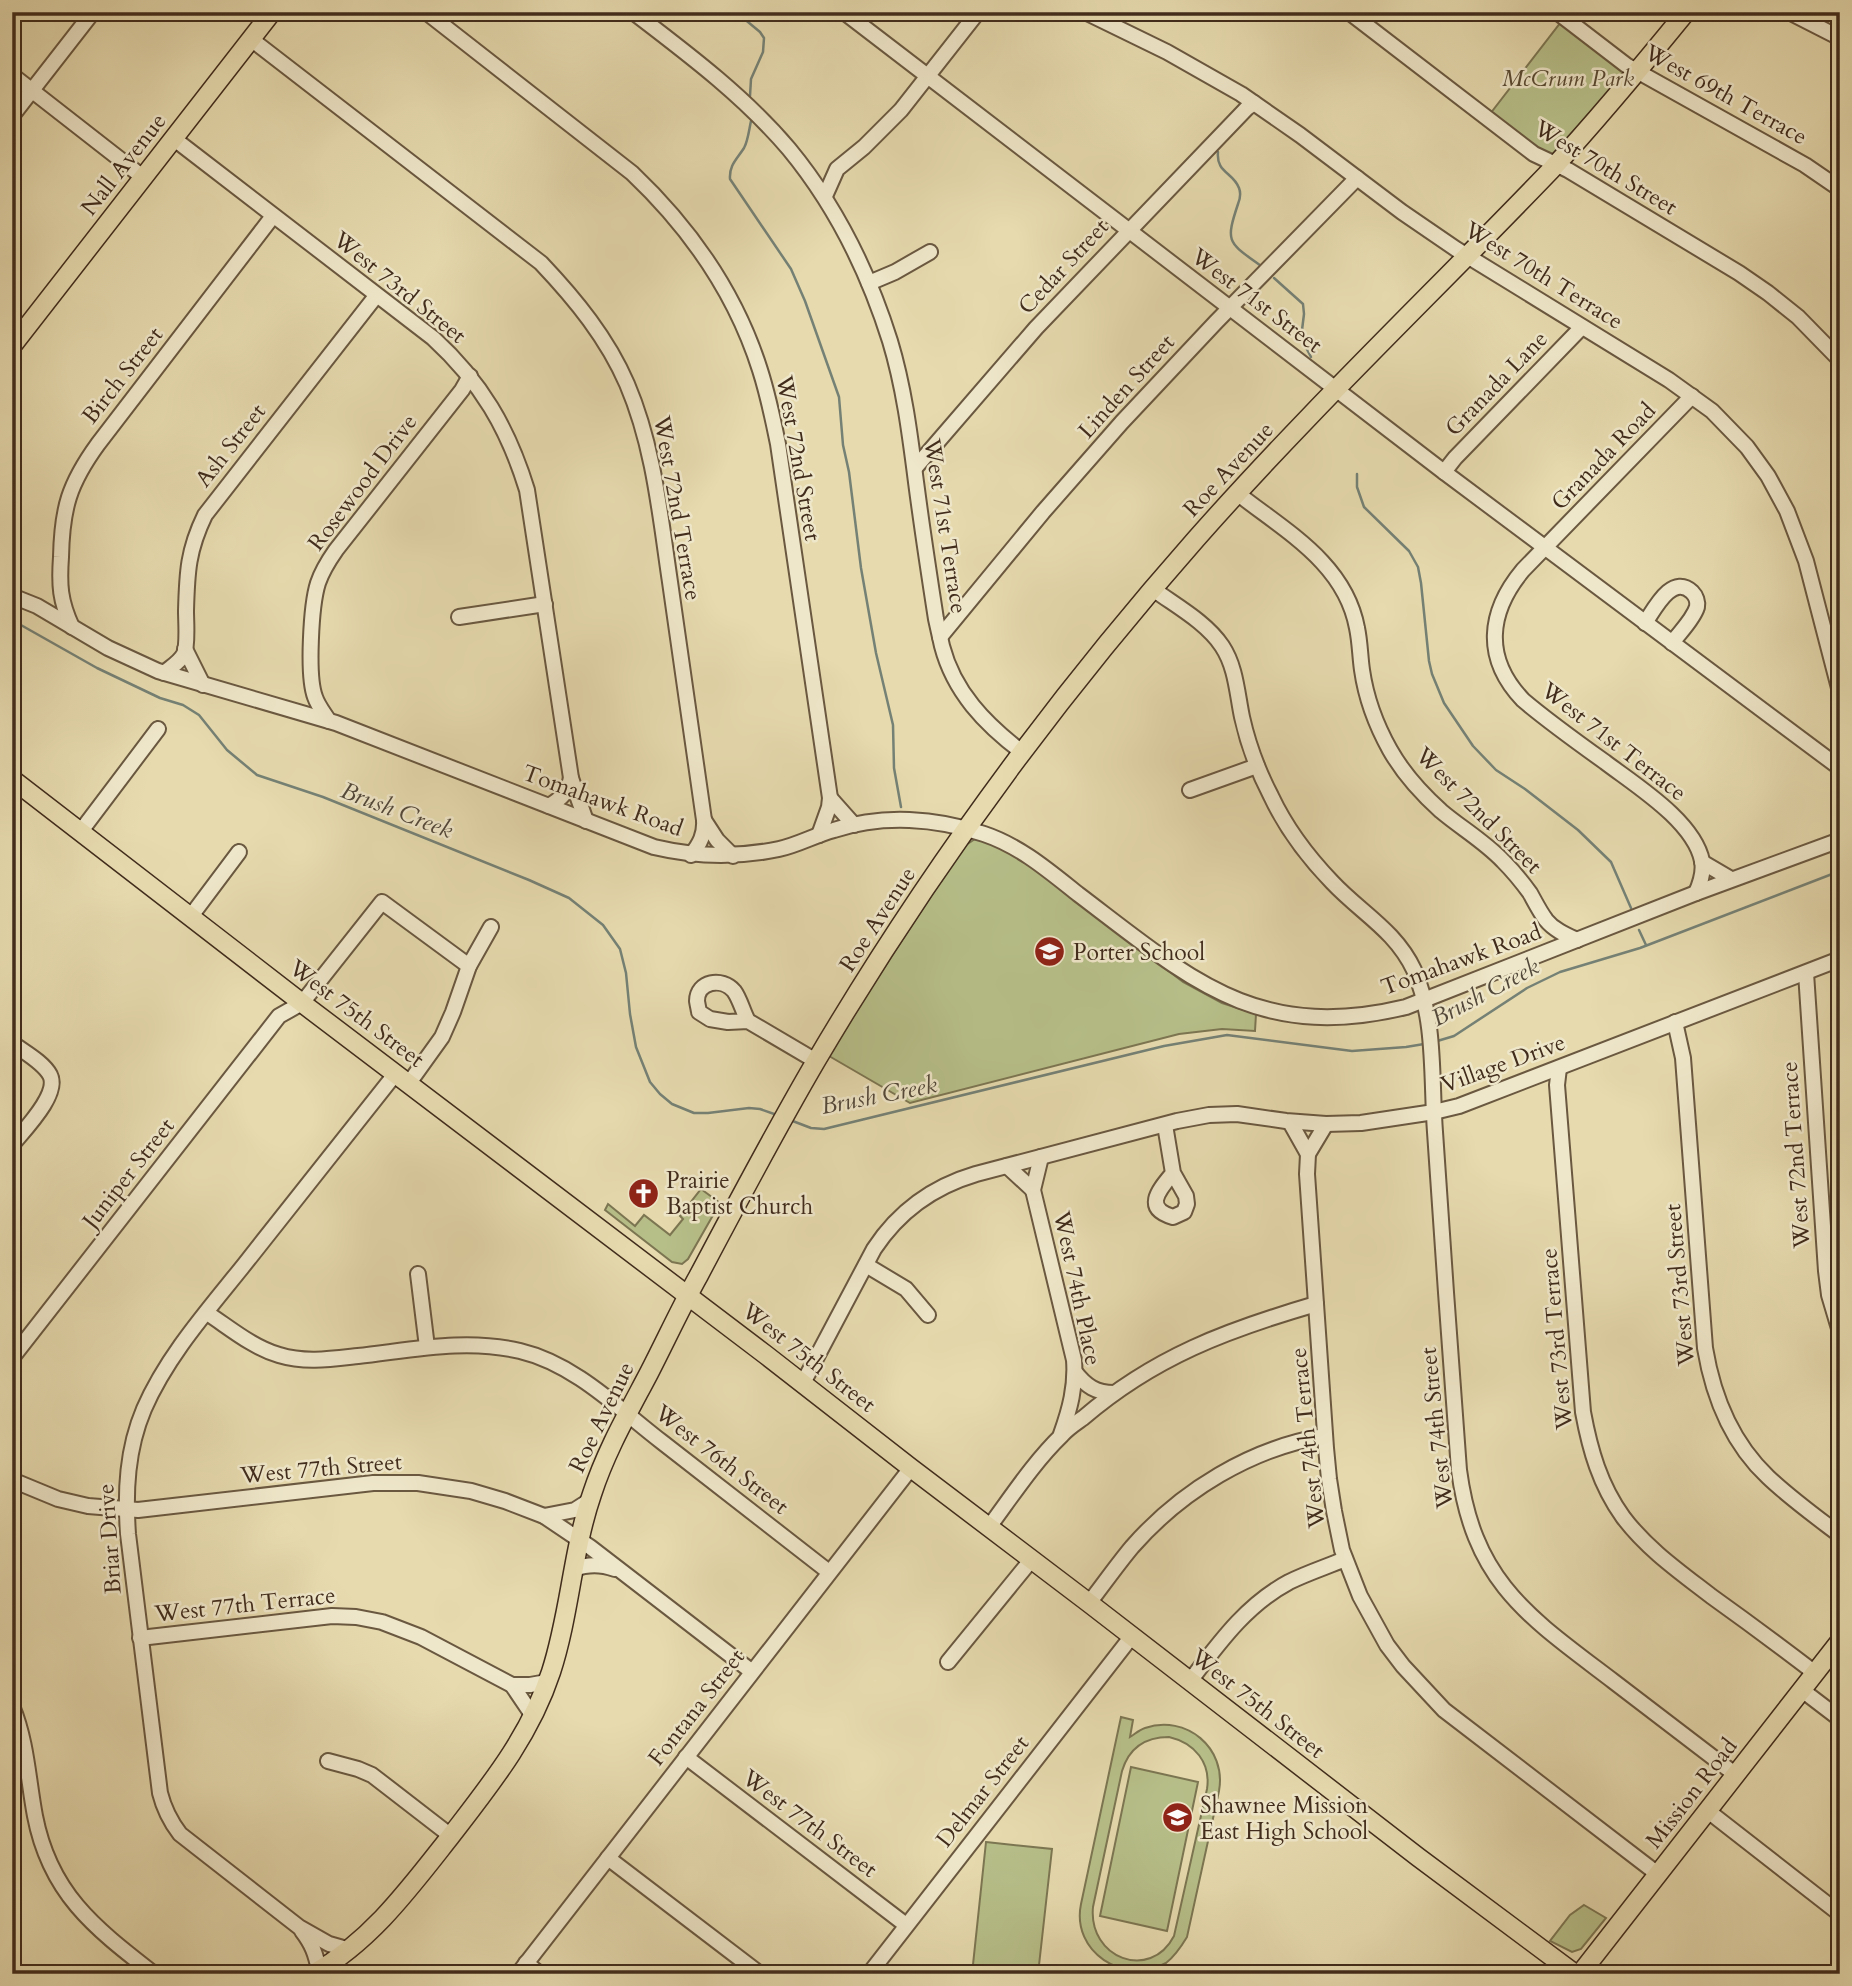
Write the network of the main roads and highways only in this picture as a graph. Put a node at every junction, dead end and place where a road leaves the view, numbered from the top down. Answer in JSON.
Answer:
{"nodes":[{"id":1,"x":272,"y":12,"type":"edge"},
{"id":2,"x":1686,"y":12,"type":"edge"},
{"id":3,"x":12,"y":346,"type":"edge"},
{"id":4,"x":15,"y":788,"type":"edge"},
{"id":5,"x":688,"y":1295,"type":"junction"},
{"id":6,"x":1840,"y":1642,"type":"edge"},
{"id":7,"x":316,"y":1972,"type":"edge"},
{"id":8,"x":1578,"y":1974,"type":"edge"}],
"edges":[{"from":1,"to":3,"type":"main road","name":"Nall Avenue"},
{"from":2,"to":5,"type":"main road","name":"Roe Avenue"},
{"from":4,"to":5,"type":"main road","name":"West 75th Street"},
{"from":5,"to":7,"type":"main road","name":"Roe Avenue"},
{"from":5,"to":8,"type":"main road","name":"West 75th Street"},
{"from":6,"to":8,"type":"main road","name":"Mission Road"}]}
